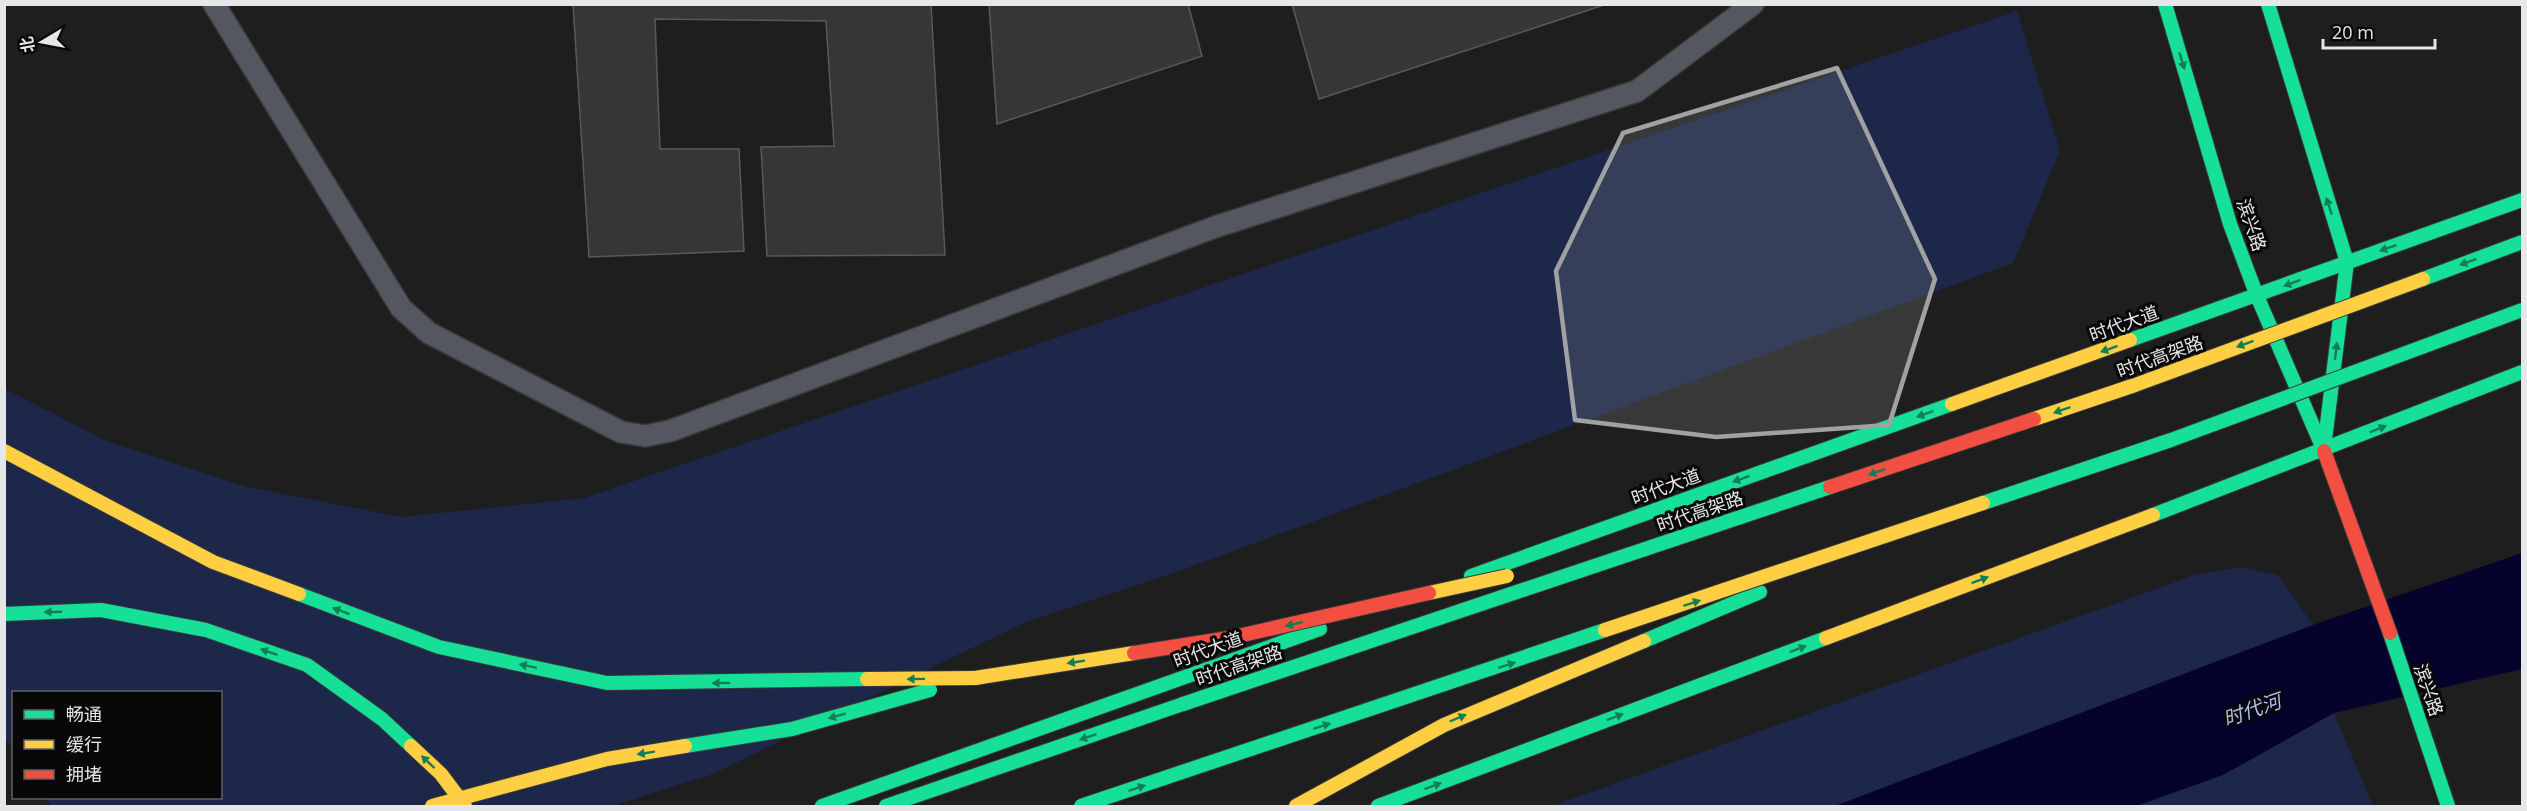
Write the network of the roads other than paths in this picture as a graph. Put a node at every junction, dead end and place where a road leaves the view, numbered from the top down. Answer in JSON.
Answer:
{"nodes":[{"id":1,"x":214,"y":4,"type":"edge"},
{"id":2,"x":1753,"y":4,"type":"edge"},
{"id":3,"x":2165,"y":4,"type":"edge"},
{"id":4,"x":2268,"y":4,"type":"edge"},
{"id":5,"x":2523,"y":200,"type":"edge"},
{"id":6,"x":2523,"y":242,"type":"edge"},
{"id":7,"x":2347,"y":262,"type":"junction"},
{"id":8,"x":2257,"y":296,"type":"junction"},
{"id":9,"x":2523,"y":310,"type":"edge"},
{"id":10,"x":2523,"y":372,"type":"edge"},
{"id":11,"x":4,"y":451,"type":"edge"},
{"id":12,"x":2324,"y":451,"type":"junction"},
{"id":13,"x":1899,"y":534,"type":"junction"},
{"id":14,"x":1679,"y":538,"type":"junction"},
{"id":15,"x":1540,"y":569,"type":"dead end"},
{"id":16,"x":1517,"y":574,"type":"dead end"},
{"id":17,"x":4,"y":614,"type":"edge"},
{"id":18,"x":975,"y":678,"type":"junction"},
{"id":19,"x":432,"y":807,"type":"edge"},
{"id":20,"x":465,"y":807,"type":"edge"},
{"id":21,"x":822,"y":807,"type":"edge"},
{"id":22,"x":886,"y":807,"type":"edge"},
{"id":23,"x":1082,"y":807,"type":"edge"},
{"id":24,"x":1296,"y":807,"type":"edge"},
{"id":25,"x":1378,"y":807,"type":"edge"},
{"id":26,"x":2448,"y":807,"type":"edge"}],
"edges":[{"from":1,"to":2,"type":"lane"},
{"from":3,"to":8,"type":"main road","name":"滨兴路","one_way":true},
{"from":7,"to":4,"type":"main road","name":"滨兴路","one_way":true},
{"from":5,"to":7,"type":"main road","name":"时代大道","one_way":true},
{"from":6,"to":14,"type":"main road","name":"时代高架路","one_way":true,"bridge":true},
{"from":7,"to":8,"type":"main road","name":"时代大道","one_way":true},
{"from":12,"to":7,"type":"main road","name":"滨兴路","one_way":true},
{"from":8,"to":12,"type":"main road","name":"滨兴路"},
{"from":8,"to":21,"type":"main road","name":"时代大道","one_way":true},
{"from":9,"to":13,"type":"main road","bridge":true},
{"from":12,"to":10,"type":"main road","one_way":true},
{"from":18,"to":11,"type":"main road","one_way":true,"bridge":true},
{"from":25,"to":12,"type":"main road","one_way":true},
{"from":12,"to":26,"type":"main road","name":"滨兴路"},
{"from":23,"to":13,"type":"main road","one_way":true,"bridge":true},
{"from":24,"to":13,"type":"main road","one_way":true,"bridge":true},
{"from":14,"to":15,"type":"main road","bridge":true},
{"from":14,"to":22,"type":"main road","name":"时代高架路","one_way":true,"bridge":true},
{"from":16,"to":18,"type":"main road","one_way":true,"bridge":true},
{"from":20,"to":17,"type":"main road","one_way":true,"bridge":true},
{"from":18,"to":19,"type":"main road","one_way":true,"bridge":true}]}
